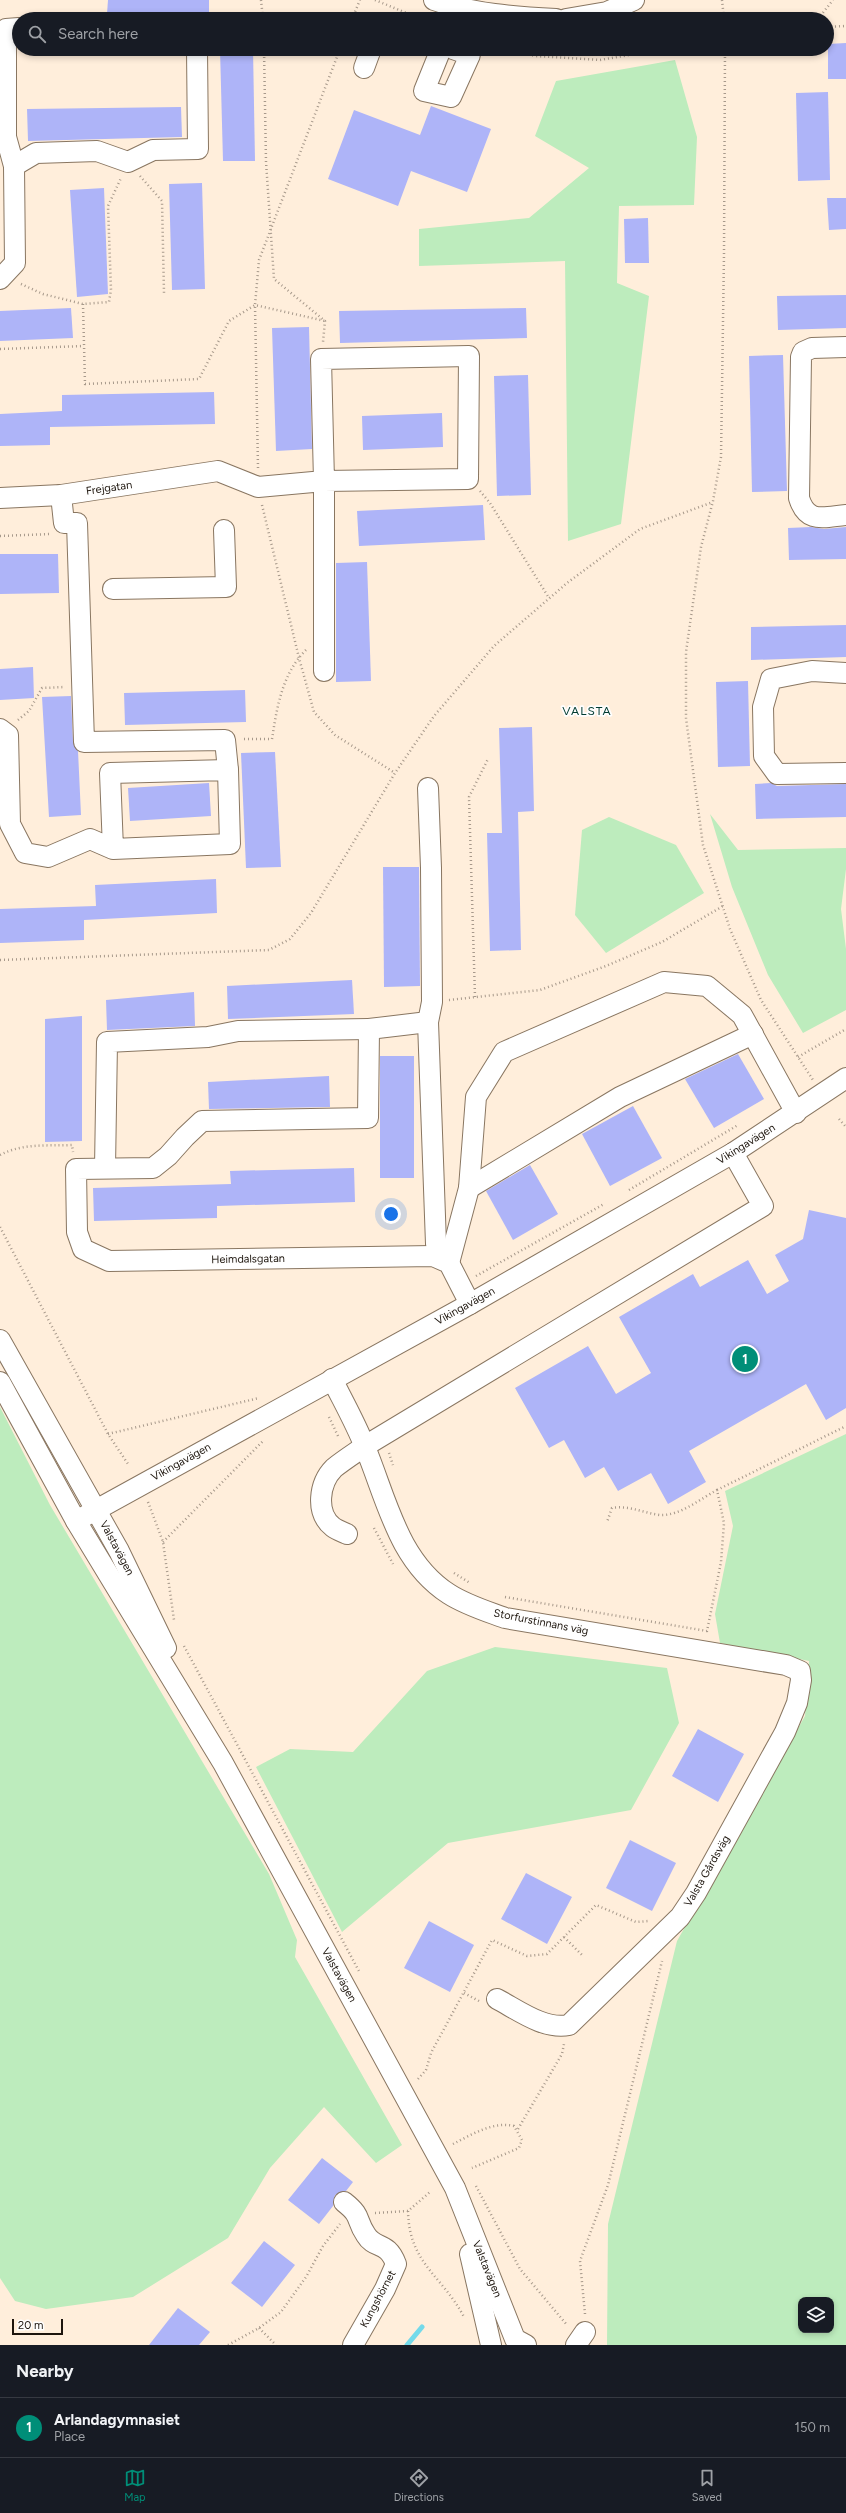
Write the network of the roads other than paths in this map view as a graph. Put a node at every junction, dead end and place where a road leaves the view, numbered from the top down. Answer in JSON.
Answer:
{"nodes":[{"id":1,"x":434,"y":0,"type":"edge"},
{"id":2,"x":634,"y":0,"type":"edge"},
{"id":3,"x":450,"y":12,"type":"edge"},
{"id":4,"x":607,"y":12,"type":"edge"},
{"id":5,"x":12,"y":29,"type":"edge"},
{"id":6,"x":197,"y":56,"type":"edge"},
{"id":7,"x":368,"y":56,"type":"edge"},
{"id":8,"x":438,"y":56,"type":"edge"},
{"id":9,"x":470,"y":56,"type":"edge"},
{"id":10,"x":364,"y":68,"type":"dead end"},
{"id":11,"x":14,"y":166,"type":"junction"},
{"id":12,"x":2,"y":277,"type":"edge"},
{"id":13,"x":846,"y":347,"type":"edge"},
{"id":14,"x":324,"y":481,"type":"junction"},
{"id":15,"x":61,"y":495,"type":"junction"},
{"id":16,"x":0,"y":498,"type":"edge"},
{"id":17,"x":846,"y":515,"type":"edge"},
{"id":18,"x":224,"y":530,"type":"dead end"},
{"id":19,"x":113,"y":589,"type":"dead end"},
{"id":20,"x":324,"y":671,"type":"dead end"},
{"id":21,"x":846,"y":673,"type":"edge"},
{"id":22,"x":2,"y":731,"type":"edge"},
{"id":23,"x":228,"y":770,"type":"junction"},
{"id":24,"x":846,"y":773,"type":"edge"},
{"id":25,"x":428,"y":788,"type":"dead end"},
{"id":26,"x":113,"y":849,"type":"junction"},
{"id":27,"x":428,"y":1022,"type":"junction"},
{"id":28,"x":369,"y":1029,"type":"junction"},
{"id":29,"x":753,"y":1034,"type":"junction"},
{"id":30,"x":846,"y":1078,"type":"edge"},
{"id":31,"x":796,"y":1113,"type":"junction"},
{"id":32,"x":733,"y":1153,"type":"junction"},
{"id":33,"x":105,"y":1168,"type":"junction"},
{"id":34,"x":469,"y":1188,"type":"junction"},
{"id":35,"x":449,"y":1263,"type":"junction"},
{"id":36,"x":470,"y":1304,"type":"junction"},
{"id":37,"x":0,"y":1340,"type":"edge"},
{"id":38,"x":332,"y":1379,"type":"junction"},
{"id":39,"x":0,"y":1382,"type":"edge"},
{"id":40,"x":373,"y":1441,"type":"junction"},
{"id":41,"x":96,"y":1510,"type":"junction"},
{"id":42,"x":76,"y":1521,"type":"junction"},
{"id":43,"x":347,"y":1534,"type":"dead end"},
{"id":44,"x":801,"y":1680,"type":"joint"},
{"id":45,"x":223,"y":1763,"type":"junction"},
{"id":46,"x":497,"y":1999,"type":"dead end"},
{"id":47,"x":454,"y":2188,"type":"junction"},
{"id":48,"x":344,"y":2202,"type":"dead end"},
{"id":49,"x":353,"y":2345,"type":"edge"},
{"id":50,"x":491,"y":2345,"type":"edge"},
{"id":51,"x":526,"y":2345,"type":"edge"}],
"edges":[{"from":1,"to":3,"type":"street"},
{"from":2,"to":4,"type":"street"},
{"from":5,"to":11,"type":"street"},
{"from":6,"to":11,"type":"street"},
{"from":7,"to":10,"type":"street"},
{"from":8,"to":9,"type":"street"},
{"from":11,"to":12,"type":"street"},
{"from":13,"to":17,"type":"street"},
{"from":14,"to":14,"type":"street"},
{"from":14,"to":15,"type":"street","name":"Frejgatan"},
{"from":14,"to":20,"type":"street"},
{"from":15,"to":16,"type":"street","name":"Frejgatan"},
{"from":15,"to":23,"type":"street"},
{"from":18,"to":19,"type":"street"},
{"from":21,"to":24,"type":"street"},
{"from":22,"to":26,"type":"street"},
{"from":23,"to":26,"type":"street"},
{"from":23,"to":26,"type":"street"},
{"from":25,"to":27,"type":"street"},
{"from":27,"to":28,"type":"street"},
{"from":27,"to":35,"type":"street"},
{"from":28,"to":33,"type":"street"},
{"from":28,"to":33,"type":"street"},
{"from":29,"to":31,"type":"street"},
{"from":29,"to":34,"type":"street"},
{"from":29,"to":34,"type":"street"},
{"from":30,"to":31,"type":"street","name":"Vikingavägen"},
{"from":31,"to":32,"type":"street","name":"Vikingavägen"},
{"from":32,"to":36,"type":"street","name":"Vikingavägen"},
{"from":32,"to":40,"type":"street"},
{"from":33,"to":35,"type":"street","name":"Heimdalsgatan"},
{"from":34,"to":35,"type":"street"},
{"from":35,"to":36,"type":"street"},
{"from":36,"to":38,"type":"street","name":"Vikingavägen"},
{"from":37,"to":41,"type":"street","name":"Valstavägen"},
{"from":38,"to":40,"type":"street","name":"Storfurstinnans väg"},
{"from":38,"to":41,"type":"street","name":"Vikingavägen"},
{"from":39,"to":42,"type":"street","name":"Valstavägen"},
{"from":40,"to":43,"type":"street"},
{"from":40,"to":44,"type":"street","name":"Storfurstinnans väg"},
{"from":41,"to":42,"type":"street","name":"Vikingavägen"},
{"from":41,"to":45,"type":"street","name":"Valstavägen"},
{"from":42,"to":45,"type":"street","name":"Valstavägen"},
{"from":44,"to":46,"type":"street","name":"Valsta Gårdsväg"},
{"from":45,"to":47,"type":"street","name":"Valstavägen"},
{"from":47,"to":50,"type":"street","name":"Valstavägen"},
{"from":47,"to":51,"type":"street","name":"Valstavägen"},
{"from":48,"to":49,"type":"street","name":"Kungshörnet"}]}
